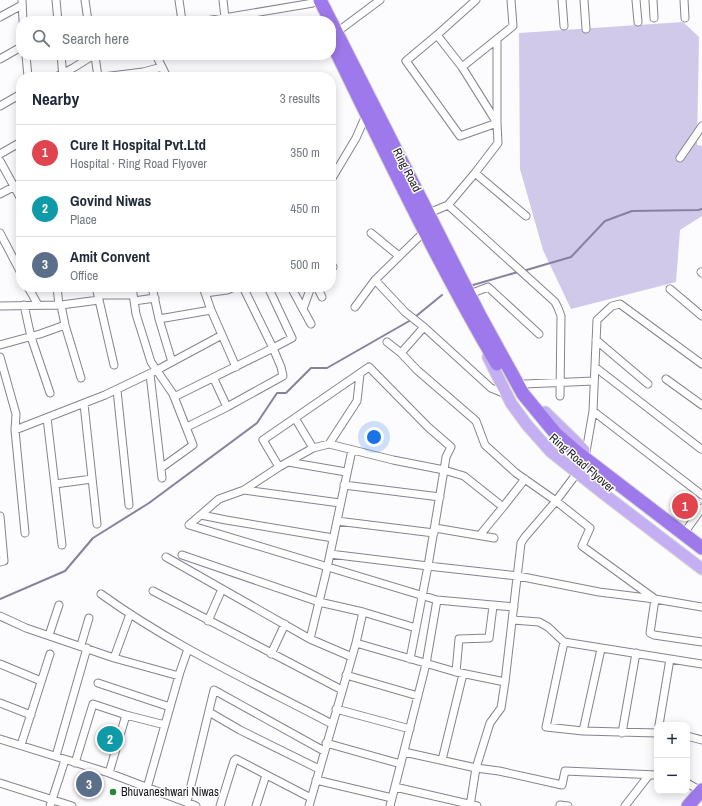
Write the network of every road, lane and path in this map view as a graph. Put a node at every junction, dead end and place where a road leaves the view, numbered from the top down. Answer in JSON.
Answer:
{"nodes":[{"id":1,"x":56,"y":0,"type":"edge"},
{"id":2,"x":85,"y":0,"type":"edge"},
{"id":3,"x":179,"y":0,"type":"edge"},
{"id":4,"x":223,"y":0,"type":"edge"},
{"id":5,"x":476,"y":0,"type":"edge"},
{"id":6,"x":511,"y":0,"type":"edge"},
{"id":7,"x":562,"y":0,"type":"edge"},
{"id":8,"x":584,"y":0,"type":"edge"},
{"id":9,"x":636,"y":0,"type":"edge"},
{"id":10,"x":653,"y":0,"type":"edge"},
{"id":11,"x":684,"y":0,"type":"edge"},
{"id":12,"x":316,"y":1,"type":"edge"},
{"id":13,"x":376,"y":1,"type":"edge"},
{"id":14,"x":22,"y":3,"type":"edge"},
{"id":15,"x":23,"y":16,"type":"edge"},
{"id":16,"x":58,"y":16,"type":"edge"},
{"id":17,"x":87,"y":16,"type":"edge"},
{"id":18,"x":181,"y":16,"type":"edge"},
{"id":19,"x":225,"y":16,"type":"edge"},
{"id":20,"x":236,"y":16,"type":"edge"},
{"id":21,"x":320,"y":16,"type":"edge"},
{"id":22,"x":324,"y":16,"type":"edge"},
{"id":23,"x":0,"y":17,"type":"edge"},
{"id":24,"x":654,"y":18,"type":"dead end"},
{"id":25,"x":685,"y":18,"type":"dead end"},
{"id":26,"x":638,"y":22,"type":"dead end"},
{"id":27,"x":564,"y":26,"type":"dead end"},
{"id":28,"x":586,"y":29,"type":"dead end"},
{"id":29,"x":336,"y":34,"type":"edge"},
{"id":30,"x":436,"y":35,"type":"junction"},
{"id":31,"x":497,"y":39,"type":"junction"},
{"id":32,"x":336,"y":40,"type":"edge"},
{"id":33,"x":336,"y":41,"type":"edge"},
{"id":34,"x":16,"y":50,"type":"edge"},
{"id":35,"x":0,"y":58,"type":"edge"},
{"id":36,"x":26,"y":60,"type":"edge"},
{"id":37,"x":61,"y":60,"type":"edge"},
{"id":38,"x":86,"y":60,"type":"edge"},
{"id":39,"x":95,"y":60,"type":"edge"},
{"id":40,"x":158,"y":60,"type":"edge"},
{"id":41,"x":162,"y":67,"type":"junction"},
{"id":42,"x":462,"y":67,"type":"junction"},
{"id":43,"x":28,"y":72,"type":"edge"},
{"id":44,"x":60,"y":72,"type":"edge"},
{"id":45,"x":66,"y":72,"type":"edge"},
{"id":46,"x":97,"y":72,"type":"edge"},
{"id":47,"x":149,"y":72,"type":"edge"},
{"id":48,"x":164,"y":72,"type":"edge"},
{"id":49,"x":16,"y":97,"type":"edge"},
{"id":50,"x":0,"y":106,"type":"edge"},
{"id":51,"x":367,"y":113,"type":"junction"},
{"id":52,"x":497,"y":123,"type":"junction"},
{"id":53,"x":702,"y":126,"type":"edge"},
{"id":54,"x":16,"y":145,"type":"edge"},
{"id":55,"x":0,"y":154,"type":"edge"},
{"id":56,"x":680,"y":158,"type":"dead end"},
{"id":57,"x":0,"y":161,"type":"edge"},
{"id":58,"x":336,"y":172,"type":"edge"},
{"id":59,"x":475,"y":173,"type":"junction"},
{"id":60,"x":14,"y":186,"type":"junction"},
{"id":61,"x":16,"y":189,"type":"edge"},
{"id":62,"x":0,"y":194,"type":"edge"},
{"id":63,"x":448,"y":205,"type":"junction"},
{"id":64,"x":429,"y":213,"type":"junction"},
{"id":65,"x":526,"y":216,"type":"dead end"},
{"id":66,"x":425,"y":231,"type":"junction"},
{"id":67,"x":0,"y":233,"type":"edge"},
{"id":68,"x":372,"y":234,"type":"dead end"},
{"id":69,"x":399,"y":256,"type":"junction"},
{"id":70,"x":16,"y":263,"type":"edge"},
{"id":71,"x":375,"y":280,"type":"junction"},
{"id":72,"x":670,"y":289,"type":"dead end"},
{"id":73,"x":31,"y":292,"type":"edge"},
{"id":74,"x":58,"y":292,"type":"edge"},
{"id":75,"x":97,"y":292,"type":"edge"},
{"id":76,"x":153,"y":292,"type":"edge"},
{"id":77,"x":205,"y":292,"type":"edge"},
{"id":78,"x":245,"y":292,"type":"edge"},
{"id":79,"x":270,"y":292,"type":"edge"},
{"id":80,"x":294,"y":292,"type":"edge"},
{"id":81,"x":309,"y":292,"type":"edge"},
{"id":82,"x":320,"y":292,"type":"edge"},
{"id":83,"x":133,"y":294,"type":"edge"},
{"id":84,"x":470,"y":294,"type":"junction"},
{"id":85,"x":322,"y":297,"type":"dead end"},
{"id":86,"x":98,"y":298,"type":"junction"},
{"id":87,"x":155,"y":298,"type":"junction"},
{"id":88,"x":24,"y":305,"type":"junction"},
{"id":89,"x":38,"y":305,"type":"junction"},
{"id":90,"x":60,"y":305,"type":"junction"},
{"id":91,"x":0,"y":306,"type":"edge"},
{"id":92,"x":355,"y":307,"type":"dead end"},
{"id":93,"x":303,"y":309,"type":"junction"},
{"id":94,"x":211,"y":310,"type":"junction"},
{"id":95,"x":702,"y":316,"type":"edge"},
{"id":96,"x":159,"y":319,"type":"junction"},
{"id":97,"x":311,"y":324,"type":"dead end"},
{"id":98,"x":65,"y":325,"type":"junction"},
{"id":99,"x":424,"y":327,"type":"junction"},
{"id":100,"x":539,"y":334,"type":"dead end"},
{"id":101,"x":222,"y":335,"type":"junction"},
{"id":102,"x":31,"y":337,"type":"junction"},
{"id":103,"x":596,"y":340,"type":"junction"},
{"id":104,"x":387,"y":342,"type":"dead end"},
{"id":105,"x":491,"y":343,"type":"junction"},
{"id":106,"x":0,"y":345,"type":"edge"},
{"id":107,"x":273,"y":348,"type":"junction"},
{"id":108,"x":401,"y":353,"type":"junction"},
{"id":109,"x":0,"y":357,"type":"edge"},
{"id":110,"x":172,"y":362,"type":"junction"},
{"id":111,"x":702,"y":364,"type":"edge"},
{"id":112,"x":114,"y":365,"type":"dead end"},
{"id":113,"x":236,"y":367,"type":"junction"},
{"id":114,"x":595,"y":367,"type":"junction"},
{"id":115,"x":157,"y":370,"type":"junction"},
{"id":116,"x":150,"y":374,"type":"junction"},
{"id":117,"x":360,"y":374,"type":"junction"},
{"id":118,"x":81,"y":378,"type":"dead end"},
{"id":119,"x":214,"y":379,"type":"junction"},
{"id":120,"x":666,"y":379,"type":"dead end"},
{"id":121,"x":594,"y":381,"type":"junction"},
{"id":122,"x":560,"y":382,"type":"junction"},
{"id":123,"x":524,"y":384,"type":"junction"},
{"id":124,"x":648,"y":384,"type":"dead end"},
{"id":125,"x":116,"y":390,"type":"junction"},
{"id":126,"x":50,"y":393,"type":"dead end"},
{"id":127,"x":506,"y":394,"type":"junction"},
{"id":128,"x":560,"y":396,"type":"dead end"},
{"id":129,"x":174,"y":398,"type":"junction"},
{"id":130,"x":84,"y":404,"type":"junction"},
{"id":131,"x":702,"y":405,"type":"edge"},
{"id":132,"x":227,"y":407,"type":"junction"},
{"id":133,"x":593,"y":411,"type":"junction"},
{"id":134,"x":47,"y":418,"type":"junction"},
{"id":135,"x":295,"y":418,"type":"junction"},
{"id":136,"x":186,"y":427,"type":"junction"},
{"id":137,"x":15,"y":430,"type":"junction"},
{"id":138,"x":329,"y":444,"type":"junction"},
{"id":139,"x":313,"y":448,"type":"junction"},
{"id":140,"x":702,"y":449,"type":"edge"},
{"id":141,"x":352,"y":450,"type":"junction"},
{"id":142,"x":586,"y":452,"type":"junction"},
{"id":143,"x":288,"y":462,"type":"junction"},
{"id":144,"x":279,"y":467,"type":"junction"},
{"id":145,"x":161,"y":468,"type":"junction"},
{"id":146,"x":444,"y":470,"type":"junction"},
{"id":147,"x":346,"y":472,"type":"junction"},
{"id":148,"x":577,"y":473,"type":"junction"},
{"id":149,"x":162,"y":478,"type":"dead end"},
{"id":150,"x":92,"y":479,"type":"junction"},
{"id":151,"x":525,"y":479,"type":"junction"},
{"id":152,"x":55,"y":484,"type":"junction"},
{"id":153,"x":344,"y":484,"type":"junction"},
{"id":154,"x":244,"y":490,"type":"junction"},
{"id":155,"x":702,"y":495,"type":"edge"},
{"id":156,"x":440,"y":497,"type":"junction"},
{"id":157,"x":556,"y":500,"type":"junction"},
{"id":158,"x":340,"y":503,"type":"junction"},
{"id":159,"x":129,"y":506,"type":"dead end"},
{"id":160,"x":503,"y":507,"type":"junction"},
{"id":161,"x":702,"y":508,"type":"edge"},
{"id":162,"x":201,"y":515,"type":"junction"},
{"id":163,"x":0,"y":516,"type":"edge"},
{"id":164,"x":337,"y":521,"type":"junction"},
{"id":165,"x":97,"y":524,"type":"dead end"},
{"id":166,"x":0,"y":529,"type":"edge"},
{"id":167,"x":687,"y":529,"type":"junction"},
{"id":168,"x":434,"y":530,"type":"junction"},
{"id":169,"x":25,"y":533,"type":"dead end"},
{"id":170,"x":480,"y":535,"type":"junction"},
{"id":171,"x":333,"y":538,"type":"junction"},
{"id":172,"x":494,"y":538,"type":"dead end"},
{"id":173,"x":702,"y":541,"type":"edge"},
{"id":174,"x":62,"y":544,"type":"dead end"},
{"id":175,"x":702,"y":548,"type":"edge"},
{"id":176,"x":182,"y":554,"type":"dead end"},
{"id":177,"x":330,"y":554,"type":"junction"},
{"id":178,"x":166,"y":557,"type":"dead end"},
{"id":179,"x":702,"y":558,"type":"edge"},
{"id":180,"x":0,"y":562,"type":"edge"},
{"id":181,"x":428,"y":566,"type":"junction"},
{"id":182,"x":327,"y":568,"type":"junction"},
{"id":183,"x":702,"y":569,"type":"edge"},
{"id":184,"x":518,"y":576,"type":"junction"},
{"id":185,"x":222,"y":589,"type":"junction"},
{"id":186,"x":153,"y":591,"type":"dead end"},
{"id":187,"x":101,"y":594,"type":"dead end"},
{"id":188,"x":423,"y":596,"type":"junction"},
{"id":189,"x":655,"y":599,"type":"junction"},
{"id":190,"x":438,"y":600,"type":"junction"},
{"id":191,"x":319,"y":602,"type":"junction"},
{"id":192,"x":59,"y":605,"type":"dead end"},
{"id":193,"x":493,"y":606,"type":"junction"},
{"id":194,"x":514,"y":607,"type":"junction"},
{"id":195,"x":702,"y":607,"type":"edge"},
{"id":196,"x":363,"y":612,"type":"junction"},
{"id":197,"x":130,"y":614,"type":"junction"},
{"id":198,"x":0,"y":616,"type":"edge"},
{"id":199,"x":89,"y":618,"type":"dead end"},
{"id":200,"x":513,"y":620,"type":"junction"},
{"id":201,"x":208,"y":621,"type":"junction"},
{"id":202,"x":285,"y":624,"type":"junction"},
{"id":203,"x":416,"y":628,"type":"junction"},
{"id":204,"x":49,"y":635,"type":"junction"},
{"id":205,"x":310,"y":639,"type":"junction"},
{"id":206,"x":564,"y":642,"type":"junction"},
{"id":207,"x":702,"y":642,"type":"edge"},
{"id":208,"x":356,"y":643,"type":"junction"},
{"id":209,"x":84,"y":646,"type":"junction"},
{"id":210,"x":188,"y":649,"type":"junction"},
{"id":211,"x":601,"y":649,"type":"junction"},
{"id":212,"x":636,"y":653,"type":"junction"},
{"id":213,"x":50,"y":654,"type":"dead end"},
{"id":214,"x":271,"y":654,"type":"junction"},
{"id":215,"x":352,"y":657,"type":"junction"},
{"id":216,"x":114,"y":658,"type":"junction"},
{"id":217,"x":410,"y":659,"type":"junction"},
{"id":218,"x":670,"y":659,"type":"junction"},
{"id":219,"x":0,"y":664,"type":"edge"},
{"id":220,"x":426,"y":664,"type":"junction"},
{"id":221,"x":702,"y":664,"type":"edge"},
{"id":222,"x":459,"y":673,"type":"junction"},
{"id":223,"x":346,"y":675,"type":"junction"},
{"id":224,"x":179,"y":676,"type":"junction"},
{"id":225,"x":41,"y":682,"type":"junction"},
{"id":226,"x":505,"y":682,"type":"junction"},
{"id":227,"x":98,"y":683,"type":"dead end"},
{"id":228,"x":342,"y":690,"type":"junction"},
{"id":229,"x":418,"y":696,"type":"junction"},
{"id":230,"x":0,"y":703,"type":"edge"},
{"id":231,"x":170,"y":707,"type":"junction"},
{"id":232,"x":336,"y":709,"type":"junction"},
{"id":233,"x":209,"y":712,"type":"junction"},
{"id":234,"x":31,"y":715,"type":"junction"},
{"id":235,"x":126,"y":715,"type":"junction"},
{"id":236,"x":660,"y":722,"type":"edge"},
{"id":237,"x":332,"y":724,"type":"junction"},
{"id":238,"x":165,"y":725,"type":"junction"},
{"id":239,"x":410,"y":729,"type":"junction"},
{"id":240,"x":583,"y":731,"type":"junction"},
{"id":241,"x":622,"y":733,"type":"junction"},
{"id":242,"x":654,"y":733,"type":"edge"},
{"id":243,"x":690,"y":737,"type":"edge"},
{"id":244,"x":0,"y":739,"type":"edge"},
{"id":245,"x":702,"y":740,"type":"edge"},
{"id":246,"x":326,"y":743,"type":"junction"},
{"id":247,"x":21,"y":745,"type":"junction"},
{"id":248,"x":324,"y":751,"type":"junction"},
{"id":249,"x":404,"y":752,"type":"junction"},
{"id":250,"x":56,"y":756,"type":"junction"},
{"id":251,"x":65,"y":760,"type":"junction"},
{"id":252,"x":442,"y":760,"type":"junction"},
{"id":253,"x":75,"y":763,"type":"junction"},
{"id":254,"x":401,"y":764,"type":"junction"},
{"id":255,"x":476,"y":768,"type":"junction"},
{"id":256,"x":319,"y":769,"type":"junction"},
{"id":257,"x":109,"y":773,"type":"junction"},
{"id":258,"x":266,"y":775,"type":"junction"},
{"id":259,"x":649,"y":775,"type":"junction"},
{"id":260,"x":654,"y":775,"type":"edge"},
{"id":261,"x":316,"y":780,"type":"junction"},
{"id":262,"x":0,"y":785,"type":"edge"},
{"id":263,"x":690,"y":785,"type":"edge"},
{"id":264,"x":395,"y":787,"type":"junction"},
{"id":265,"x":147,"y":788,"type":"junction"},
{"id":266,"x":702,"y":793,"type":"edge"},
{"id":267,"x":311,"y":798,"type":"junction"},
{"id":268,"x":392,"y":798,"type":"junction"},
{"id":269,"x":187,"y":802,"type":"junction"},
{"id":270,"x":51,"y":803,"type":"edge"},
{"id":271,"x":473,"y":805,"type":"edge"},
{"id":272,"x":72,"y":806,"type":"edge"},
{"id":273,"x":196,"y":806,"type":"edge"},
{"id":274,"x":220,"y":806,"type":"edge"},
{"id":275,"x":256,"y":806,"type":"edge"},
{"id":276,"x":308,"y":806,"type":"edge"},
{"id":277,"x":390,"y":806,"type":"edge"},
{"id":278,"x":560,"y":806,"type":"edge"},
{"id":279,"x":568,"y":806,"type":"edge"},
{"id":280,"x":625,"y":806,"type":"edge"},
{"id":281,"x":688,"y":806,"type":"edge"},
{"id":282,"x":695,"y":806,"type":"edge"}],
"edges":[{"from":1,"to":16,"type":"street"},
{"from":2,"to":17,"type":"street"},
{"from":3,"to":18,"type":"street"},
{"from":4,"to":19,"type":"street"},
{"from":5,"to":30,"type":"street"},
{"from":6,"to":31,"type":"street"},
{"from":7,"to":27,"type":"street"},
{"from":8,"to":28,"type":"street"},
{"from":9,"to":26,"type":"street"},
{"from":10,"to":24,"type":"street"},
{"from":11,"to":25,"type":"street"},
{"from":12,"to":20,"type":"street"},
{"from":12,"to":21,"type":"highway"},
{"from":12,"to":22,"type":"highway","name":"Ring Road"},
{"from":13,"to":29,"type":"street"},
{"from":14,"to":15,"type":"street"},
{"from":14,"to":23,"type":"street"},
{"from":30,"to":42,"type":"street"},
{"from":30,"to":52,"type":"street"},
{"from":31,"to":42,"type":"street"},
{"from":31,"to":52,"type":"street"},
{"from":32,"to":64,"type":"highway","name":"Ring Road"},
{"from":33,"to":51,"type":"highway","name":"Ring Road"},
{"from":34,"to":35,"type":"street"},
{"from":36,"to":43,"type":"street"},
{"from":37,"to":44,"type":"street"},
{"from":38,"to":45,"type":"street"},
{"from":39,"to":46,"type":"street"},
{"from":40,"to":41,"type":"street"},
{"from":41,"to":47,"type":"street"},
{"from":41,"to":48,"type":"street"},
{"from":42,"to":52,"type":"street"},
{"from":49,"to":50,"type":"street"},
{"from":51,"to":58,"type":"street"},
{"from":51,"to":66,"type":"highway","name":"Ring Road"},
{"from":52,"to":59,"type":"street"},
{"from":53,"to":56,"type":"street"},
{"from":54,"to":55,"type":"street"},
{"from":57,"to":60,"type":"street"},
{"from":59,"to":63,"type":"street"},
{"from":59,"to":65,"type":"street"},
{"from":60,"to":61,"type":"street"},
{"from":60,"to":62,"type":"street"},
{"from":63,"to":64,"type":"street"},
{"from":63,"to":122,"type":"street"},
{"from":64,"to":84,"type":"highway","name":"Ring Road"},
{"from":66,"to":69,"type":"street"},
{"from":66,"to":105,"type":"highway","name":"Ring Road"},
{"from":67,"to":70,"type":"street"},
{"from":68,"to":69,"type":"street"},
{"from":69,"to":71,"type":"street"},
{"from":71,"to":92,"type":"street"},
{"from":71,"to":99,"type":"street"},
{"from":72,"to":95,"type":"street"},
{"from":73,"to":89,"type":"street"},
{"from":74,"to":90,"type":"street"},
{"from":75,"to":86,"type":"street"},
{"from":76,"to":87,"type":"street"},
{"from":77,"to":94,"type":"street"},
{"from":78,"to":107,"type":"street"},
{"from":79,"to":107,"type":"street"},
{"from":80,"to":93,"type":"street"},
{"from":81,"to":93,"type":"street"},
{"from":82,"to":85,"type":"street"},
{"from":83,"to":86,"type":"street"},
{"from":83,"to":87,"type":"street"},
{"from":83,"to":115,"type":"street"},
{"from":84,"to":100,"type":"street"},
{"from":84,"to":105,"type":"highway","name":"Ring Road"},
{"from":86,"to":90,"type":"street"},
{"from":86,"to":112,"type":"street"},
{"from":87,"to":96,"type":"street"},
{"from":88,"to":89,"type":"street"},
{"from":88,"to":91,"type":"street"},
{"from":88,"to":102,"type":"street"},
{"from":89,"to":90,"type":"street"},
{"from":90,"to":98,"type":"street"},
{"from":93,"to":97,"type":"street"},
{"from":94,"to":96,"type":"street"},
{"from":94,"to":101,"type":"street"},
{"from":96,"to":110,"type":"street"},
{"from":98,"to":102,"type":"street"},
{"from":98,"to":118,"type":"street"},
{"from":99,"to":108,"type":"street"},
{"from":99,"to":127,"type":"street"},
{"from":101,"to":110,"type":"street"},
{"from":101,"to":113,"type":"street"},
{"from":102,"to":106,"type":"street"},
{"from":102,"to":126,"type":"street"},
{"from":103,"to":111,"type":"street"},
{"from":103,"to":114,"type":"street"},
{"from":103,"to":124,"type":"street"},
{"from":104,"to":108,"type":"street"},
{"from":105,"to":123,"type":"main road"},
{"from":105,"to":127,"type":"main road"},
{"from":105,"to":175,"type":"highway","name":"Ring Road Flyover"},
{"from":105,"to":179,"type":"highway","name":"Ring Road Flyover"},
{"from":107,"to":113,"type":"street"},
{"from":107,"to":132,"type":"street"},
{"from":108,"to":151,"type":"street"},
{"from":109,"to":137,"type":"street"},
{"from":110,"to":115,"type":"street"},
{"from":113,"to":119,"type":"street"},
{"from":114,"to":121,"type":"street"},
{"from":114,"to":140,"type":"street"},
{"from":115,"to":116,"type":"street"},
{"from":115,"to":129,"type":"street"},
{"from":116,"to":125,"type":"street"},
{"from":116,"to":145,"type":"street"},
{"from":117,"to":135,"type":"street"},
{"from":117,"to":138,"type":"street"},
{"from":117,"to":146,"type":"street"},
{"from":119,"to":129,"type":"street"},
{"from":119,"to":132,"type":"street"},
{"from":120,"to":131,"type":"street"},
{"from":121,"to":122,"type":"street"},
{"from":121,"to":133,"type":"street"},
{"from":122,"to":123,"type":"street"},
{"from":122,"to":128,"type":"street"},
{"from":123,"to":142,"type":"main road"},
{"from":125,"to":130,"type":"street"},
{"from":125,"to":159,"type":"street"},
{"from":127,"to":148,"type":"main road"},
{"from":129,"to":136,"type":"street"},
{"from":130,"to":134,"type":"street"},
{"from":130,"to":150,"type":"street"},
{"from":132,"to":136,"type":"street"},
{"from":133,"to":142,"type":"street"},
{"from":133,"to":155,"type":"street"},
{"from":134,"to":137,"type":"street"},
{"from":134,"to":152,"type":"street"},
{"from":135,"to":139,"type":"street"},
{"from":135,"to":144,"type":"street"},
{"from":136,"to":145,"type":"street"},
{"from":137,"to":169,"type":"street"},
{"from":138,"to":139,"type":"street"},
{"from":138,"to":141,"type":"street"},
{"from":139,"to":143,"type":"street"},
{"from":141,"to":146,"type":"street"},
{"from":141,"to":147,"type":"street"},
{"from":142,"to":167,"type":"main road"},
{"from":143,"to":144,"type":"street"},
{"from":143,"to":147,"type":"street"},
{"from":144,"to":154,"type":"street"},
{"from":145,"to":149,"type":"street"},
{"from":146,"to":156,"type":"street"},
{"from":146,"to":160,"type":"street"},
{"from":147,"to":153,"type":"street"},
{"from":148,"to":157,"type":"street"},
{"from":148,"to":183,"type":"main road"},
{"from":150,"to":152,"type":"street"},
{"from":150,"to":165,"type":"street"},
{"from":151,"to":157,"type":"street"},
{"from":151,"to":160,"type":"street"},
{"from":152,"to":174,"type":"street"},
{"from":153,"to":156,"type":"street"},
{"from":153,"to":158,"type":"street"},
{"from":154,"to":158,"type":"street"},
{"from":154,"to":162,"type":"street"},
{"from":156,"to":168,"type":"street"},
{"from":157,"to":184,"type":"street"},
{"from":157,"to":189,"type":"street"},
{"from":158,"to":164,"type":"street"},
{"from":160,"to":170,"type":"street"},
{"from":161,"to":167,"type":"street"},
{"from":162,"to":171,"type":"street"},
{"from":162,"to":182,"type":"street"},
{"from":163,"to":166,"type":"street"},
{"from":164,"to":168,"type":"street"},
{"from":164,"to":171,"type":"street"},
{"from":166,"to":180,"type":"street"},
{"from":167,"to":173,"type":"main road"},
{"from":168,"to":170,"type":"street"},
{"from":168,"to":181,"type":"street"},
{"from":170,"to":172,"type":"street"},
{"from":171,"to":177,"type":"street"},
{"from":176,"to":191,"type":"street"},
{"from":177,"to":181,"type":"street"},
{"from":177,"to":182,"type":"street"},
{"from":178,"to":185,"type":"street"},
{"from":181,"to":184,"type":"street"},
{"from":181,"to":188,"type":"street"},
{"from":182,"to":188,"type":"street"},
{"from":182,"to":191,"type":"street"},
{"from":184,"to":189,"type":"street"},
{"from":184,"to":194,"type":"street"},
{"from":185,"to":201,"type":"street"},
{"from":185,"to":202,"type":"street"},
{"from":186,"to":201,"type":"street"},
{"from":187,"to":197,"type":"street"},
{"from":188,"to":190,"type":"street"},
{"from":188,"to":203,"type":"street"},
{"from":189,"to":195,"type":"street"},
{"from":189,"to":207,"type":"street"},
{"from":190,"to":193,"type":"street"},
{"from":190,"to":220,"type":"street"},
{"from":191,"to":196,"type":"street"},
{"from":191,"to":205,"type":"street"},
{"from":192,"to":204,"type":"street"},
{"from":193,"to":194,"type":"street"},
{"from":193,"to":222,"type":"street"},
{"from":194,"to":200,"type":"street"},
{"from":196,"to":203,"type":"street"},
{"from":196,"to":208,"type":"street"},
{"from":197,"to":210,"type":"street"},
{"from":197,"to":216,"type":"street"},
{"from":198,"to":204,"type":"street"},
{"from":199,"to":209,"type":"street"},
{"from":200,"to":206,"type":"street"},
{"from":200,"to":226,"type":"street"},
{"from":201,"to":214,"type":"street"},
{"from":202,"to":205,"type":"street"},
{"from":202,"to":214,"type":"street"},
{"from":203,"to":217,"type":"street"},
{"from":204,"to":209,"type":"street"},
{"from":205,"to":215,"type":"street"},
{"from":206,"to":211,"type":"street"},
{"from":206,"to":240,"type":"street"},
{"from":208,"to":215,"type":"street"},
{"from":208,"to":217,"type":"street"},
{"from":209,"to":216,"type":"street"},
{"from":209,"to":250,"type":"street"},
{"from":210,"to":224,"type":"street"},
{"from":210,"to":237,"type":"street"},
{"from":211,"to":212,"type":"street"},
{"from":211,"to":240,"type":"street"},
{"from":212,"to":218,"type":"street"},
{"from":212,"to":241,"type":"street"},
{"from":213,"to":225,"type":"street"},
{"from":214,"to":228,"type":"street"},
{"from":215,"to":223,"type":"street"},
{"from":216,"to":224,"type":"street"},
{"from":217,"to":220,"type":"street"},
{"from":218,"to":221,"type":"street"},
{"from":218,"to":236,"type":"street"},
{"from":219,"to":225,"type":"street"},
{"from":220,"to":222,"type":"street"},
{"from":220,"to":229,"type":"street"},
{"from":222,"to":226,"type":"street"},
{"from":222,"to":252,"type":"street"},
{"from":223,"to":228,"type":"street"},
{"from":223,"to":229,"type":"street"},
{"from":224,"to":231,"type":"street"},
{"from":225,"to":234,"type":"street"},
{"from":226,"to":255,"type":"street"},
{"from":227,"to":231,"type":"street"},
{"from":228,"to":232,"type":"street"},
{"from":229,"to":239,"type":"street"},
{"from":230,"to":234,"type":"street"},
{"from":231,"to":238,"type":"street"},
{"from":232,"to":237,"type":"street"},
{"from":232,"to":239,"type":"street"},
{"from":233,"to":248,"type":"street"},
{"from":233,"to":256,"type":"street"},
{"from":233,"to":269,"type":"street"},
{"from":234,"to":247,"type":"street"},
{"from":235,"to":238,"type":"street"},
{"from":235,"to":253,"type":"street"},
{"from":235,"to":257,"type":"street"},
{"from":237,"to":246,"type":"street"},
{"from":238,"to":265,"type":"street"},
{"from":239,"to":249,"type":"street"},
{"from":240,"to":241,"type":"street"},
{"from":241,"to":242,"type":"street"},
{"from":243,"to":245,"type":"street"},
{"from":244,"to":247,"type":"street"},
{"from":246,"to":248,"type":"street"},
{"from":246,"to":254,"type":"street"},
{"from":247,"to":250,"type":"street"},
{"from":248,"to":256,"type":"street"},
{"from":249,"to":252,"type":"street"},
{"from":249,"to":254,"type":"street"},
{"from":250,"to":251,"type":"street"},
{"from":251,"to":253,"type":"street"},
{"from":251,"to":270,"type":"street"},
{"from":252,"to":255,"type":"street"},
{"from":253,"to":257,"type":"street"},
{"from":254,"to":264,"type":"street"},
{"from":255,"to":259,"type":"street"},
{"from":255,"to":271,"type":"street"},
{"from":256,"to":261,"type":"street"},
{"from":257,"to":265,"type":"street"},
{"from":258,"to":267,"type":"street"},
{"from":258,"to":274,"type":"street"},
{"from":258,"to":275,"type":"street"},
{"from":259,"to":260,"type":"street"},
{"from":259,"to":280,"type":"street"},
{"from":261,"to":267,"type":"street"},
{"from":261,"to":268,"type":"street"},
{"from":262,"to":270,"type":"street"},
{"from":263,"to":266,"type":"street"},
{"from":264,"to":268,"type":"street"},
{"from":264,"to":271,"type":"street"},
{"from":265,"to":269,"type":"street"},
{"from":266,"to":281,"type":"highway"},
{"from":266,"to":282,"type":"highway"},
{"from":267,"to":276,"type":"street"},
{"from":268,"to":277,"type":"street"},
{"from":269,"to":273,"type":"street"},
{"from":270,"to":272,"type":"street"},
{"from":278,"to":279,"type":"street"}]}
